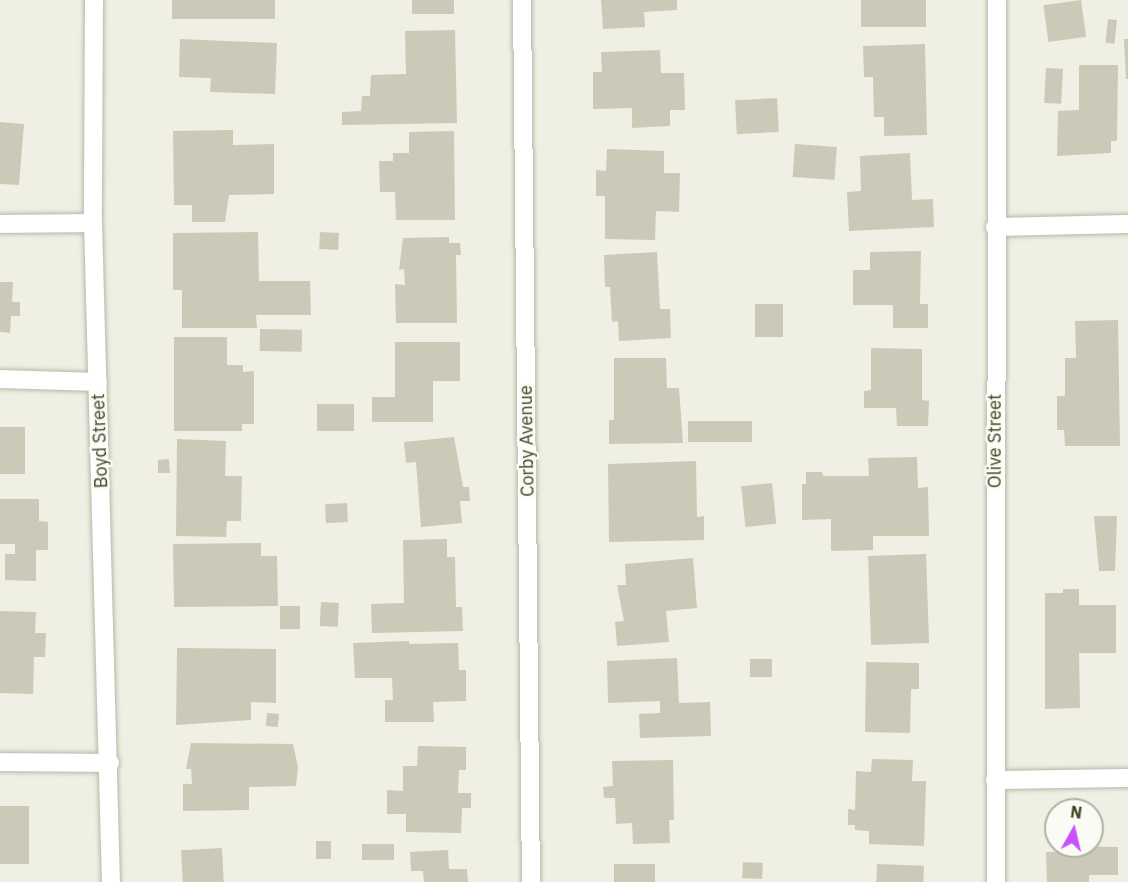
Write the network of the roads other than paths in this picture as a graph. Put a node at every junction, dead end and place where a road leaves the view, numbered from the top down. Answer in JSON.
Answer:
{"nodes":[{"id":1,"x":94,"y":0,"type":"edge"},
{"id":2,"x":522,"y":0,"type":"edge"},
{"id":3,"x":997,"y":0,"type":"edge"},
{"id":4,"x":93,"y":223,"type":"junction"},
{"id":5,"x":0,"y":224,"type":"edge"},
{"id":6,"x":1128,"y":224,"type":"edge"},
{"id":7,"x":995,"y":226,"type":"junction"},
{"id":8,"x":0,"y":379,"type":"edge"},
{"id":9,"x":98,"y":382,"type":"junction"},
{"id":10,"x":0,"y":762,"type":"edge"},
{"id":11,"x":110,"y":763,"type":"junction"},
{"id":12,"x":1128,"y":778,"type":"edge"},
{"id":13,"x":995,"y":780,"type":"junction"},
{"id":14,"x":111,"y":882,"type":"edge"},
{"id":15,"x":531,"y":882,"type":"edge"},
{"id":16,"x":996,"y":882,"type":"edge"}],
"edges":[{"from":1,"to":4,"type":"street","name":"Boyd Street"},
{"from":2,"to":15,"type":"street","name":"Corby Avenue"},
{"from":3,"to":7,"type":"street","name":"Olive Street"},
{"from":4,"to":5,"type":"street"},
{"from":4,"to":9,"type":"street","name":"Boyd Street"},
{"from":6,"to":7,"type":"street"},
{"from":7,"to":13,"type":"street","name":"Olive Street"},
{"from":8,"to":9,"type":"street"},
{"from":9,"to":11,"type":"street","name":"Boyd Street"},
{"from":10,"to":11,"type":"street"},
{"from":11,"to":14,"type":"street","name":"Boyd Street"},
{"from":12,"to":13,"type":"street"},
{"from":13,"to":16,"type":"street","name":"Olive Street"}]}
